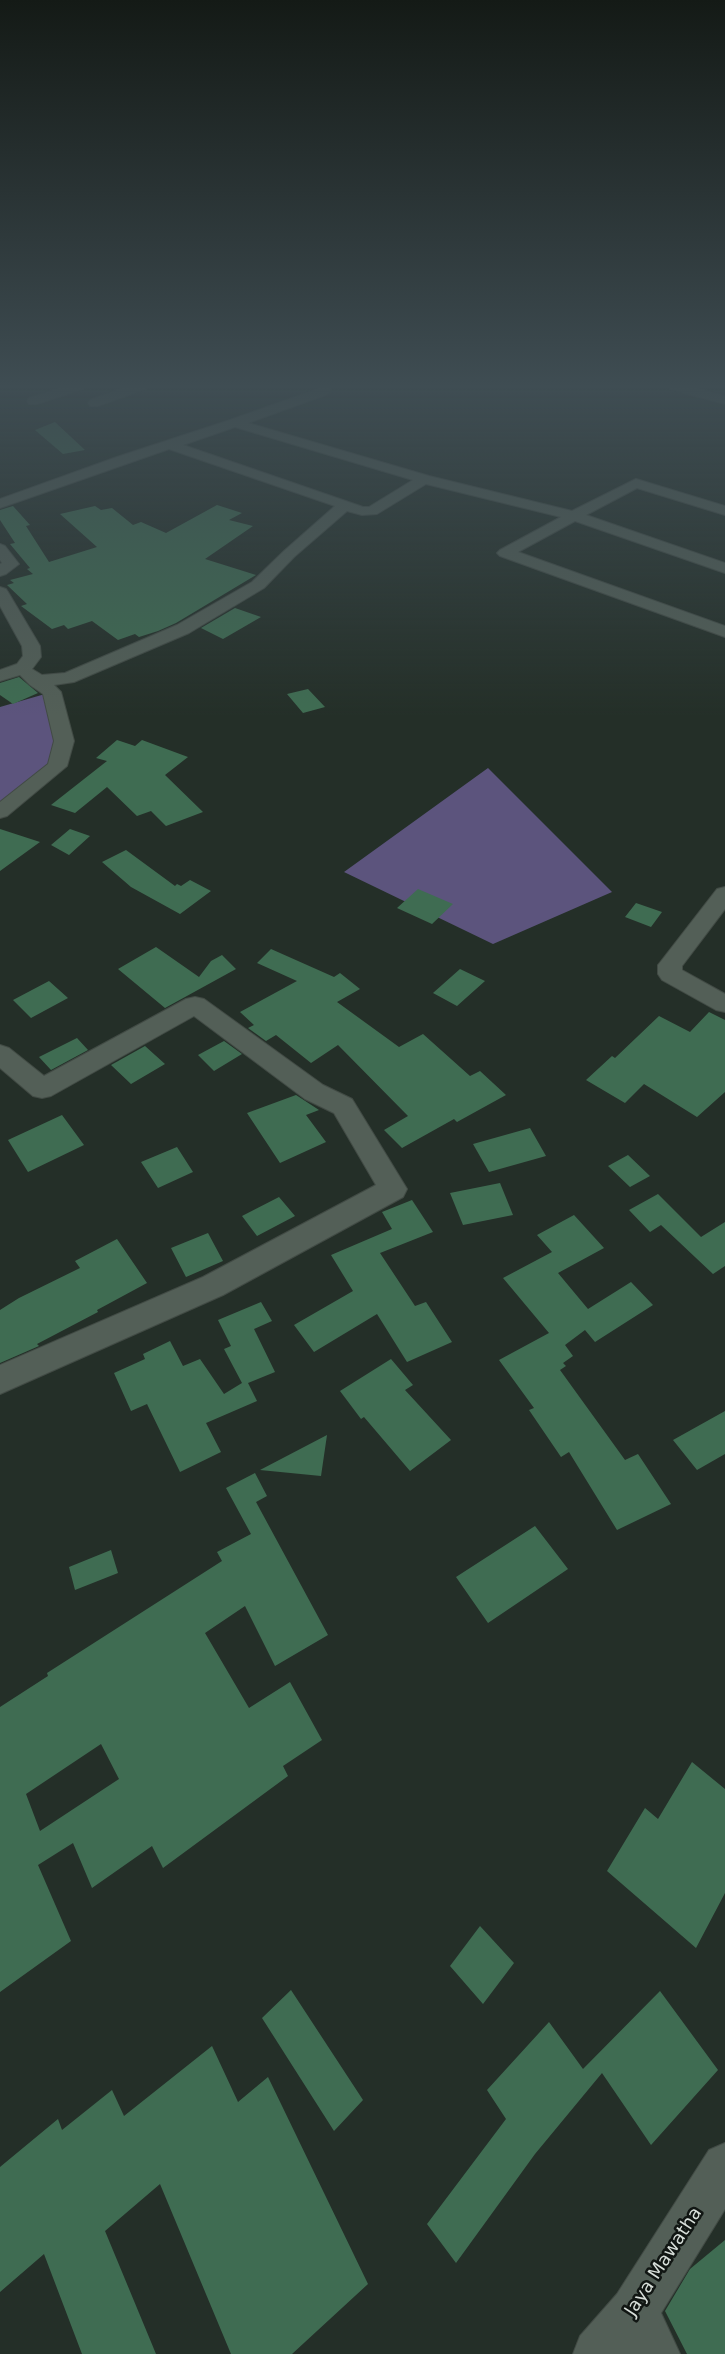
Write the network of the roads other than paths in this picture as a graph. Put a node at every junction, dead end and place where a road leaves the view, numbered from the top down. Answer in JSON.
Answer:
{"nodes":[{"id":1,"x":23,"y":496,"type":"edge"},
{"id":2,"x":316,"y":496,"type":"edge"},
{"id":3,"x":397,"y":496,"type":"edge"},
{"id":4,"x":492,"y":496,"type":"edge"},
{"id":5,"x":612,"y":496,"type":"edge"},
{"id":6,"x":677,"y":496,"type":"edge"},
{"id":7,"x":0,"y":504,"type":"edge"},
{"id":8,"x":344,"y":506,"type":"junction"},
{"id":9,"x":725,"y":511,"type":"edge"},
{"id":10,"x":574,"y":516,"type":"junction"},
{"id":11,"x":0,"y":549,"type":"edge"},
{"id":12,"x":725,"y":568,"type":"edge"},
{"id":13,"x":0,"y":571,"type":"edge"},
{"id":14,"x":0,"y":592,"type":"edge"},
{"id":15,"x":17,"y":623,"type":"junction"},
{"id":16,"x":0,"y":630,"type":"edge"},
{"id":17,"x":725,"y":632,"type":"edge"},
{"id":18,"x":30,"y":675,"type":"junction"},
{"id":19,"x":0,"y":676,"type":"edge"},
{"id":20,"x":0,"y":812,"type":"edge"},
{"id":21,"x":725,"y":894,"type":"edge"},
{"id":22,"x":725,"y":1004,"type":"edge"},
{"id":23,"x":0,"y":1054,"type":"edge"},
{"id":24,"x":0,"y":1380,"type":"edge"},
{"id":25,"x":725,"y":2166,"type":"edge"},
{"id":26,"x":634,"y":2311,"type":"junction"},
{"id":27,"x":598,"y":2354,"type":"edge"},
{"id":28,"x":656,"y":2354,"type":"edge"}],
"edges":[{"from":1,"to":7,"type":"street"},
{"from":2,"to":8,"type":"street"},
{"from":3,"to":8,"type":"street"},
{"from":4,"to":10,"type":"street"},
{"from":5,"to":10,"type":"street"},
{"from":6,"to":9,"type":"street"},
{"from":8,"to":18,"type":"street"},
{"from":10,"to":12,"type":"street"},
{"from":10,"to":17,"type":"street"},
{"from":11,"to":13,"type":"street"},
{"from":14,"to":15,"type":"street"},
{"from":15,"to":16,"type":"street"},
{"from":15,"to":18,"type":"street"},
{"from":18,"to":19,"type":"street"},
{"from":18,"to":20,"type":"street"},
{"from":21,"to":22,"type":"street"},
{"from":23,"to":24,"type":"street"},
{"from":25,"to":26,"type":"street","name":"Jaya Mawatha"},
{"from":26,"to":27,"type":"street","name":"Jaya Mawatha"},
{"from":26,"to":28,"type":"street"}]}
